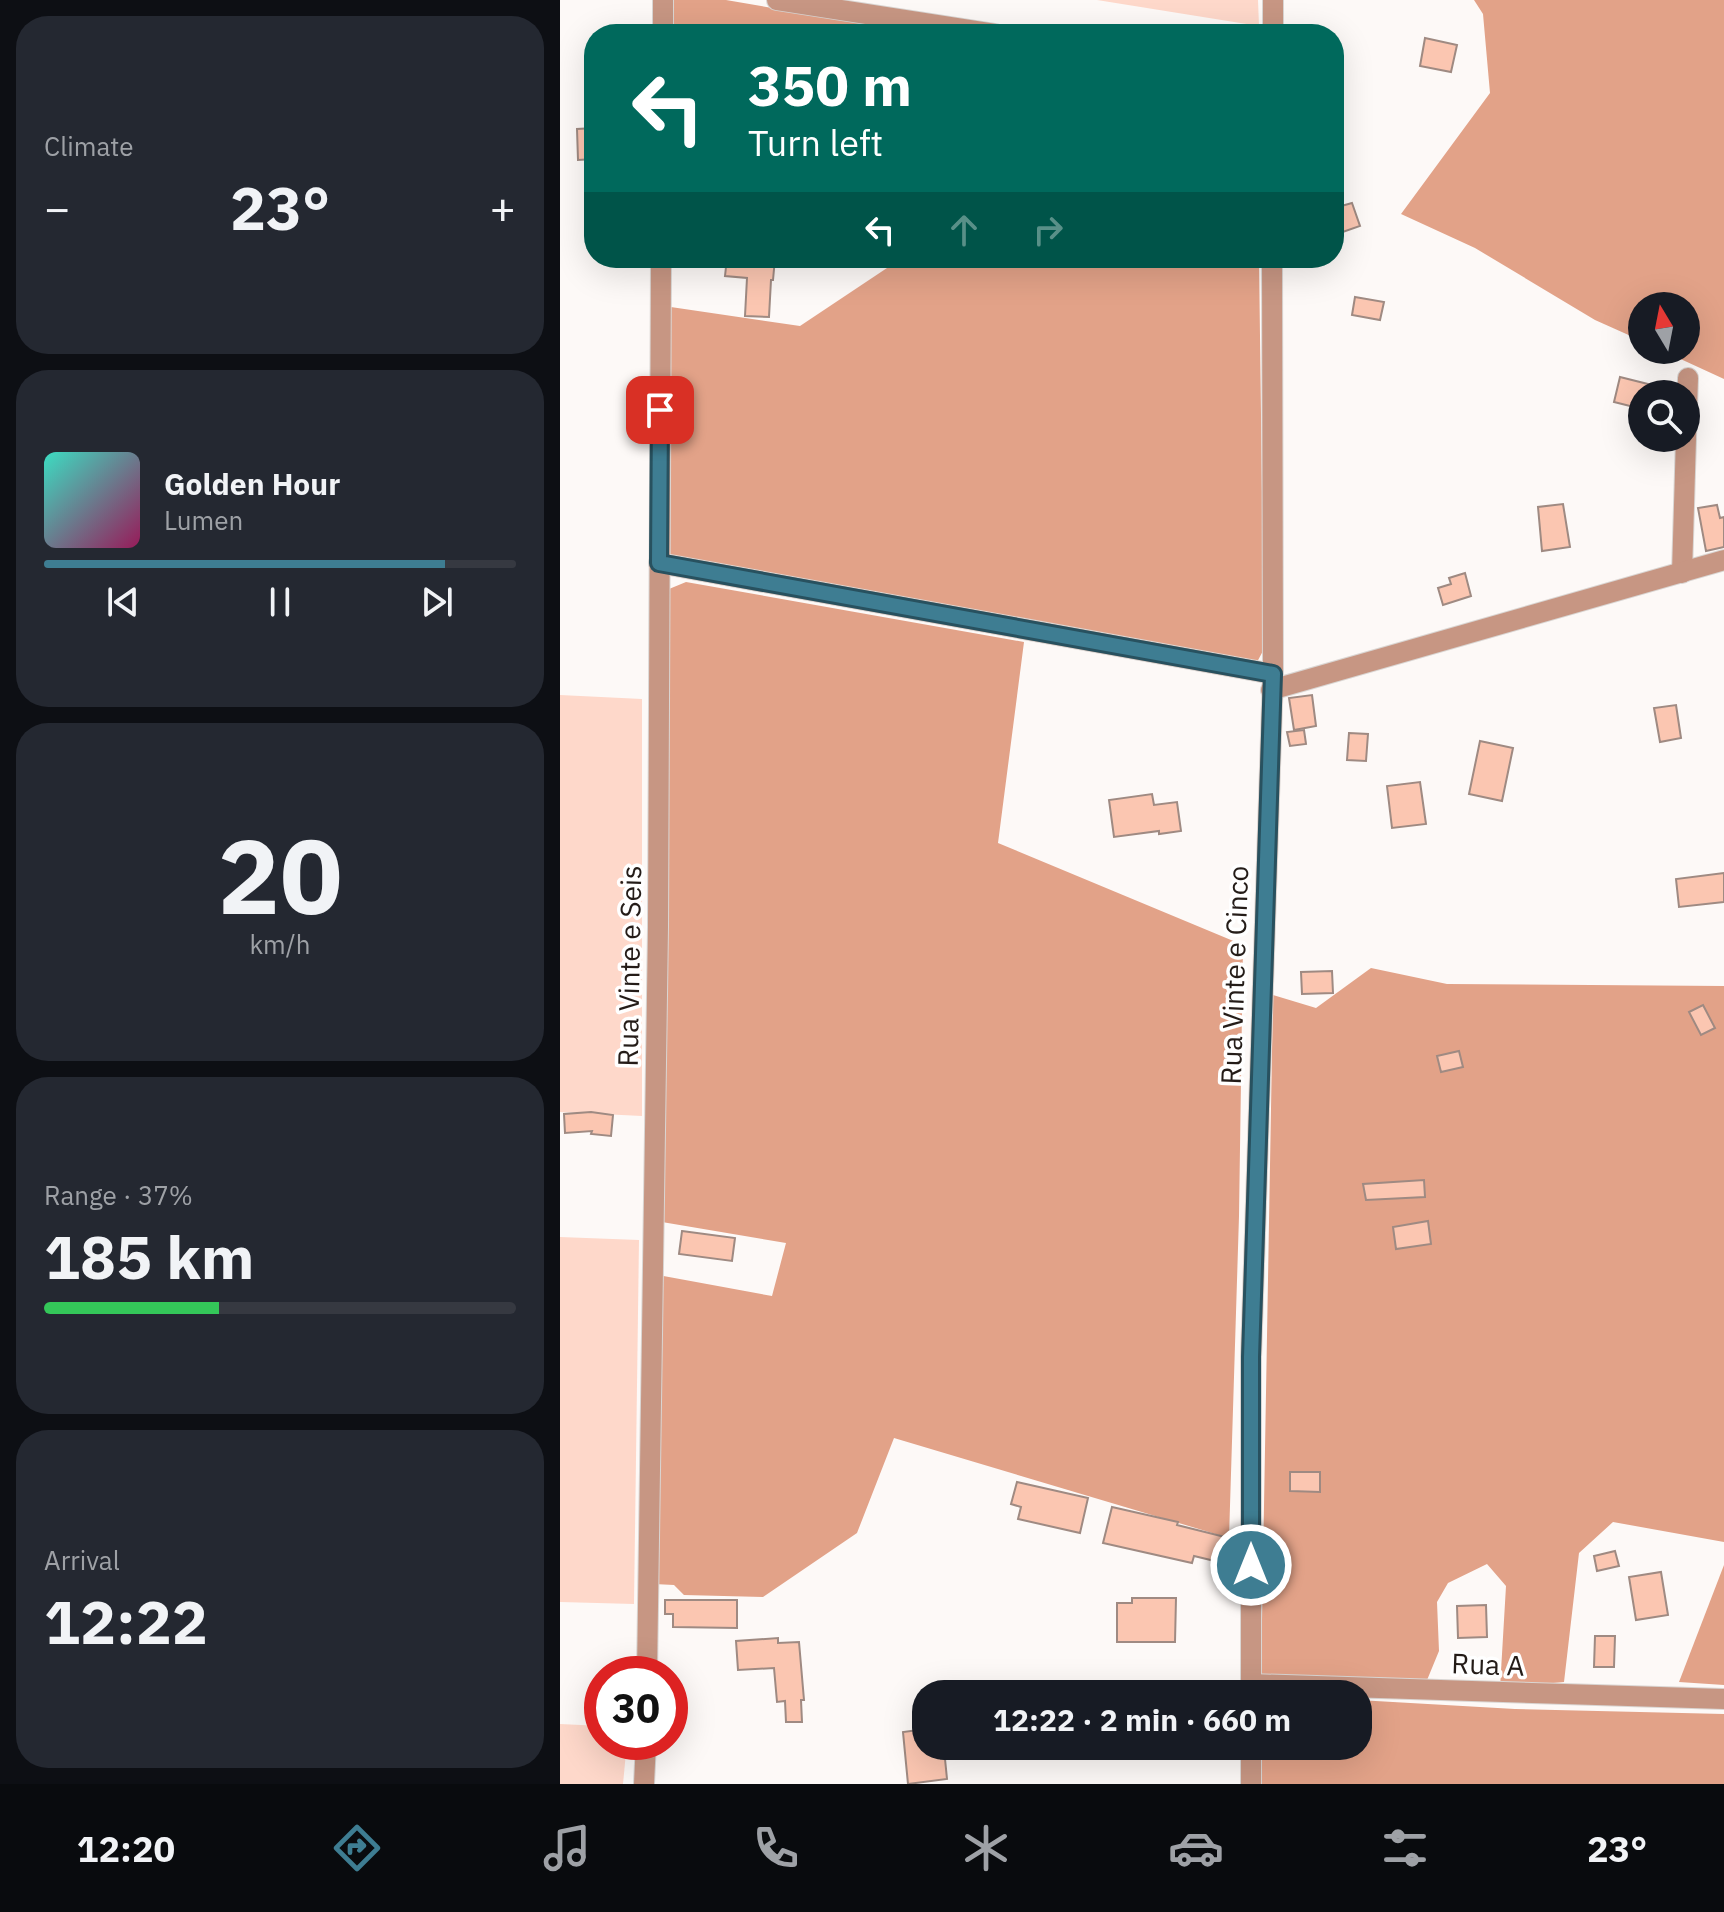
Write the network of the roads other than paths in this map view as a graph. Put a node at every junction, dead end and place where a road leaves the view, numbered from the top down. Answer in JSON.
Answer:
{"nodes":[{"id":1,"x":663,"y":0,"type":"edge"},
{"id":2,"x":777,"y":0,"type":"edge"},
{"id":3,"x":1273,"y":0,"type":"edge"},
{"id":4,"x":663,"y":24,"type":"edge"},
{"id":5,"x":931,"y":24,"type":"edge"},
{"id":6,"x":1273,"y":24,"type":"edge"},
{"id":7,"x":661,"y":268,"type":"edge"},
{"id":8,"x":1272,"y":268,"type":"edge"},
{"id":9,"x":1686,"y":452,"type":"edge"},
{"id":10,"x":1724,"y":560,"type":"edge"},
{"id":11,"x":659,"y":563,"type":"junction"},
{"id":12,"x":1682,"y":573,"type":"junction"},
{"id":13,"x":1272,"y":682,"type":"junction"},
{"id":14,"x":647,"y":1656,"type":"edge"},
{"id":15,"x":1251,"y":1680,"type":"edge"},
{"id":16,"x":1372,"y":1692,"type":"edge"},
{"id":17,"x":1724,"y":1699,"type":"edge"},
{"id":18,"x":645,"y":1760,"type":"edge"},
{"id":19,"x":1251,"y":1760,"type":"edge"},
{"id":20,"x":644,"y":1784,"type":"edge"},
{"id":21,"x":1251,"y":1784,"type":"edge"}],
"edges":[{"from":1,"to":4,"type":"street"},
{"from":2,"to":5,"type":"street"},
{"from":3,"to":6,"type":"street"},
{"from":7,"to":11,"type":"street","name":"Rua Vinte e Seis"},
{"from":8,"to":13,"type":"street","name":"Rua Vinte e Cinco"},
{"from":9,"to":12,"type":"street"},
{"from":10,"to":12,"type":"street"},
{"from":11,"to":13,"type":"street"},
{"from":11,"to":14,"type":"street","name":"Rua Vinte e Seis"},
{"from":12,"to":13,"type":"street"},
{"from":13,"to":15,"type":"street","name":"Rua Vinte e Cinco"},
{"from":16,"to":17,"type":"street","name":"Rua A"},
{"from":18,"to":20,"type":"street"},
{"from":19,"to":21,"type":"street"}]}
